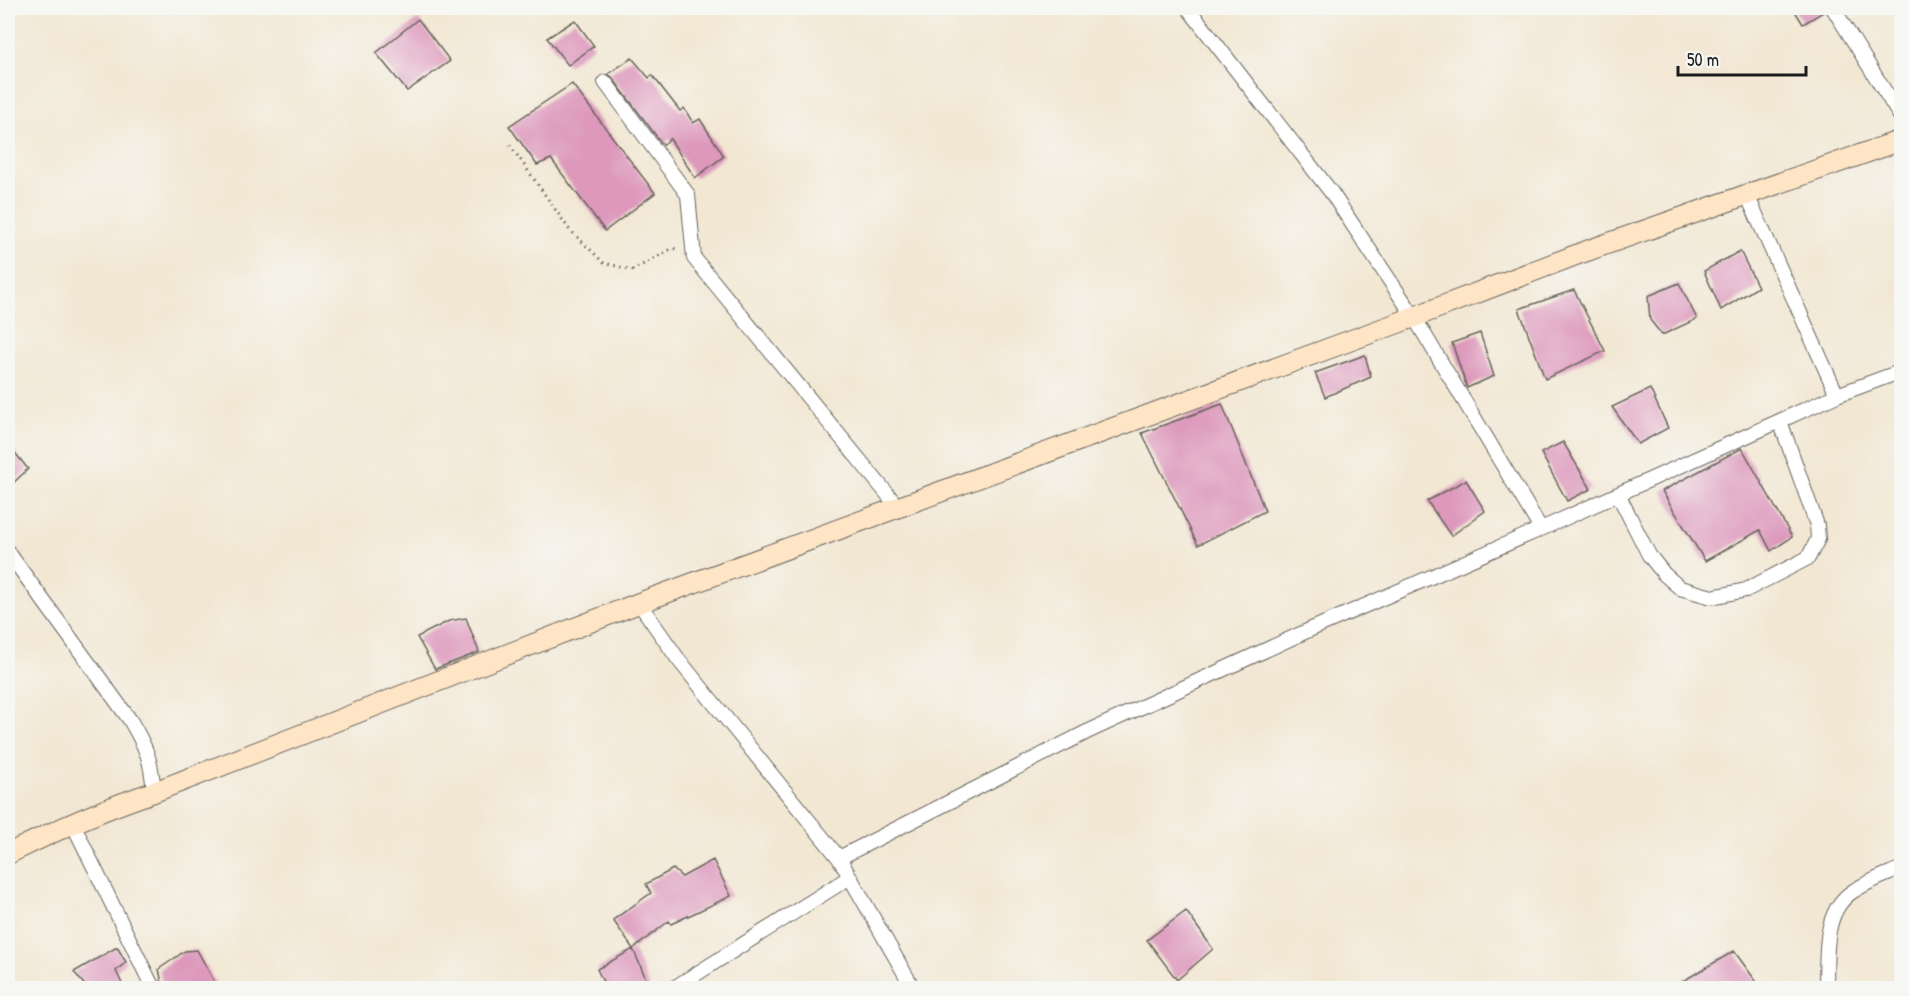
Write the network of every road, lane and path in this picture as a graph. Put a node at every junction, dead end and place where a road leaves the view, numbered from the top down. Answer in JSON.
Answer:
{"nodes":[{"id":1,"x":1188,"y":8,"type":"edge"},
{"id":2,"x":1833,"y":8,"type":"edge"},
{"id":3,"x":605,"y":82,"type":"dead end"},
{"id":4,"x":1902,"y":119,"type":"edge"},
{"id":5,"x":1902,"y":140,"type":"edge"},
{"id":6,"x":510,"y":145,"type":"dead end"},
{"id":7,"x":1747,"y":195,"type":"junction"},
{"id":8,"x":694,"y":258,"type":"junction"},
{"id":9,"x":1414,"y":317,"type":"junction"},
{"id":10,"x":1902,"y":371,"type":"edge"},
{"id":11,"x":1837,"y":395,"type":"junction"},
{"id":12,"x":1780,"y":421,"type":"junction"},
{"id":13,"x":1618,"y":494,"type":"junction"},
{"id":14,"x":898,"y":507,"type":"junction"},
{"id":15,"x":1541,"y":529,"type":"junction"},
{"id":16,"x":8,"y":552,"type":"edge"},
{"id":17,"x":639,"y":603,"type":"junction"},
{"id":18,"x":154,"y":792,"type":"junction"},
{"id":19,"x":72,"y":822,"type":"junction"},
{"id":20,"x":8,"y":854,"type":"edge"},
{"id":21,"x":839,"y":858,"type":"junction"},
{"id":22,"x":1902,"y":868,"type":"edge"},
{"id":23,"x":850,"y":878,"type":"junction"},
{"id":24,"x":153,"y":988,"type":"edge"},
{"id":25,"x":675,"y":988,"type":"edge"},
{"id":26,"x":913,"y":988,"type":"edge"},
{"id":27,"x":1826,"y":988,"type":"edge"}],
"edges":[{"from":1,"to":9,"type":"street"},
{"from":2,"to":4,"type":"street"},
{"from":3,"to":8,"type":"street"},
{"from":5,"to":7,"type":"street"},
{"from":6,"to":8,"type":"path"},
{"from":7,"to":9,"type":"street"},
{"from":7,"to":11,"type":"street"},
{"from":8,"to":14,"type":"street"},
{"from":9,"to":14,"type":"street"},
{"from":9,"to":15,"type":"street"},
{"from":10,"to":11,"type":"street"},
{"from":11,"to":12,"type":"street"},
{"from":12,"to":13,"type":"street"},
{"from":12,"to":13,"type":"street"},
{"from":13,"to":15,"type":"street"},
{"from":14,"to":17,"type":"street"},
{"from":15,"to":21,"type":"street"},
{"from":16,"to":18,"type":"street"},
{"from":17,"to":18,"type":"street"},
{"from":17,"to":21,"type":"street"},
{"from":18,"to":19,"type":"street"},
{"from":19,"to":20,"type":"street"},
{"from":19,"to":24,"type":"street"},
{"from":21,"to":23,"type":"street"},
{"from":22,"to":27,"type":"street"},
{"from":23,"to":25,"type":"street"},
{"from":23,"to":26,"type":"street"}]}
